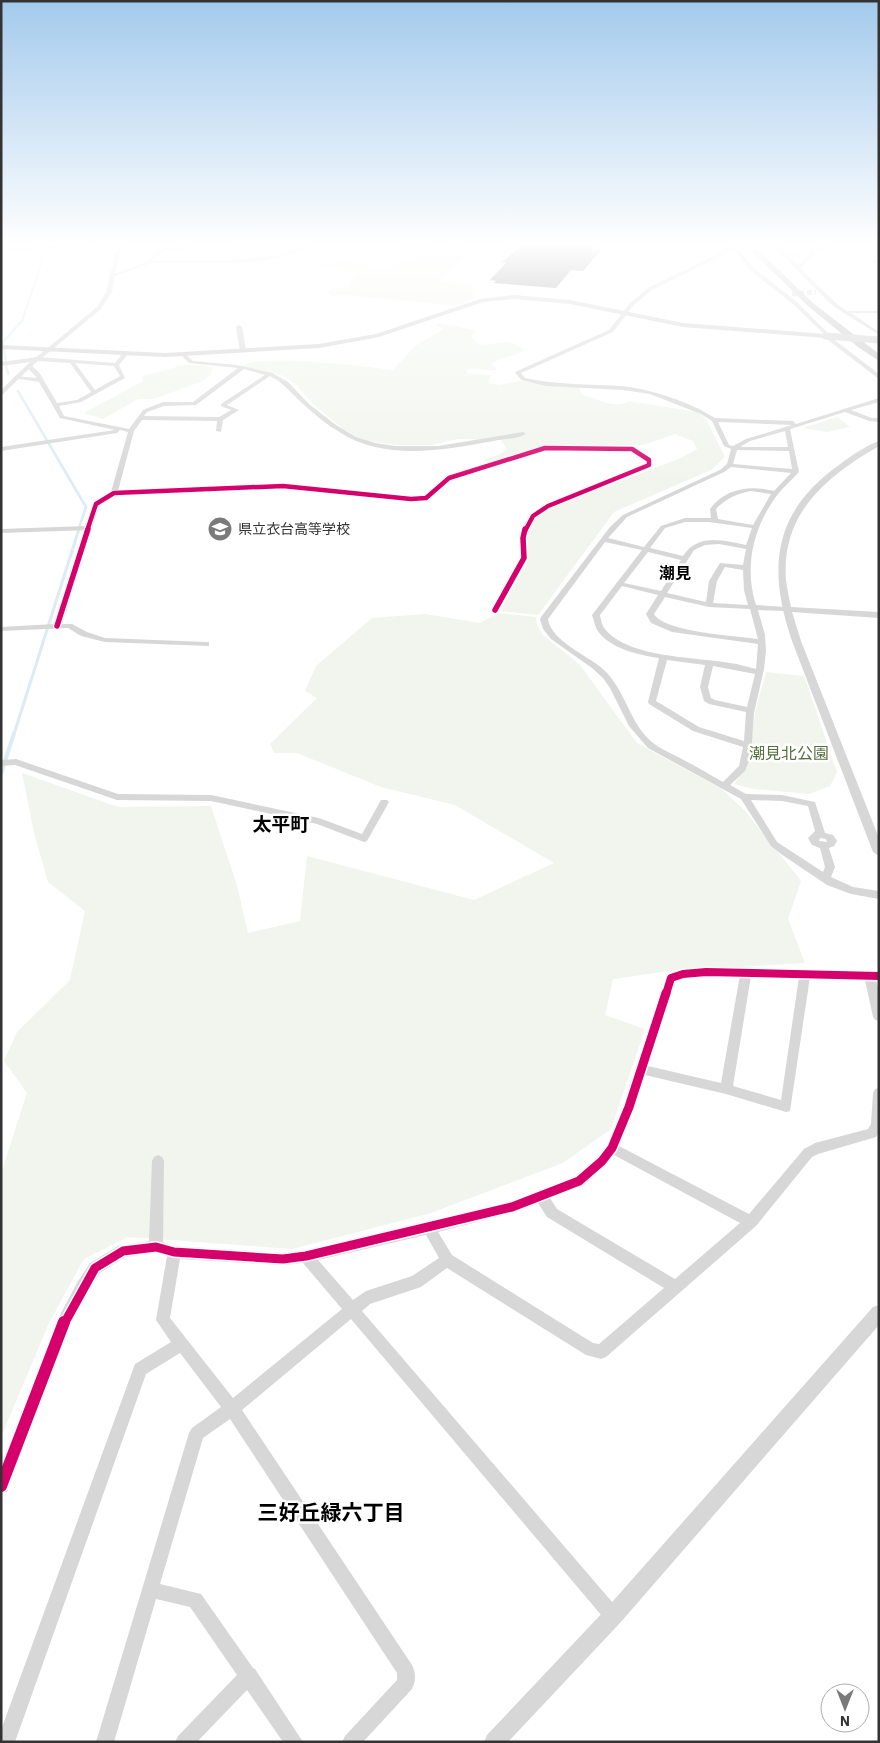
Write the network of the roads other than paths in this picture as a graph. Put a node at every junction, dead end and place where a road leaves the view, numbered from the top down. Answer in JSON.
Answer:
{"nodes":[{"id":1,"x":79,"y":325,"type":"edge"},
{"id":2,"x":410,"y":325,"type":"edge"},
{"id":3,"x":615,"y":325,"type":"edge"},
{"id":4,"x":687,"y":325,"type":"edge"},
{"id":5,"x":818,"y":325,"type":"edge"},
{"id":6,"x":836,"y":325,"type":"edge"},
{"id":7,"x":849,"y":325,"type":"edge"},
{"id":8,"x":865,"y":325,"type":"edge"},
{"id":9,"x":239,"y":328,"type":"dead end"},
{"id":10,"x":879,"y":334,"type":"edge"},
{"id":11,"x":826,"y":336,"type":"junction"},
{"id":12,"x":879,"y":340,"type":"edge"},
{"id":13,"x":1,"y":346,"type":"edge"},
{"id":14,"x":51,"y":349,"type":"junction"},
{"id":15,"x":879,"y":349,"type":"edge"},
{"id":16,"x":243,"y":350,"type":"junction"},
{"id":17,"x":83,"y":351,"type":"junction"},
{"id":18,"x":126,"y":353,"type":"junction"},
{"id":19,"x":183,"y":354,"type":"junction"},
{"id":20,"x":879,"y":358,"type":"edge"},
{"id":21,"x":38,"y":359,"type":"junction"},
{"id":22,"x":71,"y":361,"type":"junction"},
{"id":23,"x":1,"y":364,"type":"edge"},
{"id":24,"x":116,"y":365,"type":"junction"},
{"id":25,"x":29,"y":366,"type":"junction"},
{"id":26,"x":242,"y":368,"type":"junction"},
{"id":27,"x":270,"y":374,"type":"junction"},
{"id":28,"x":879,"y":377,"type":"edge"},
{"id":29,"x":16,"y":378,"type":"junction"},
{"id":30,"x":40,"y":380,"type":"junction"},
{"id":31,"x":94,"y":393,"type":"junction"},
{"id":32,"x":1,"y":394,"type":"edge"},
{"id":33,"x":879,"y":400,"type":"edge"},
{"id":34,"x":191,"y":404,"type":"junction"},
{"id":35,"x":56,"y":405,"type":"junction"},
{"id":36,"x":845,"y":410,"type":"junction"},
{"id":37,"x":140,"y":418,"type":"junction"},
{"id":38,"x":184,"y":419,"type":"junction"},
{"id":39,"x":220,"y":419,"type":"junction"},
{"id":40,"x":714,"y":420,"type":"junction"},
{"id":41,"x":879,"y":420,"type":"edge"},
{"id":42,"x":800,"y":424,"type":"junction"},
{"id":43,"x":787,"y":428,"type":"junction"},
{"id":44,"x":123,"y":430,"type":"junction"},
{"id":45,"x":131,"y":431,"type":"junction"},
{"id":46,"x":219,"y":431,"type":"dead end"},
{"id":47,"x":523,"y":434,"type":"dead end"},
{"id":48,"x":879,"y":443,"type":"edge"},
{"id":49,"x":734,"y":448,"type":"junction"},
{"id":50,"x":791,"y":449,"type":"junction"},
{"id":51,"x":1,"y":450,"type":"edge"},
{"id":52,"x":730,"y":465,"type":"junction"},
{"id":53,"x":796,"y":472,"type":"junction"},
{"id":54,"x":114,"y":493,"type":"junction"},
{"id":55,"x":775,"y":493,"type":"junction"},
{"id":56,"x":715,"y":520,"type":"junction"},
{"id":57,"x":755,"y":527,"type":"junction"},
{"id":58,"x":87,"y":528,"type":"junction"},
{"id":59,"x":1,"y":531,"type":"edge"},
{"id":60,"x":604,"y":539,"type":"junction"},
{"id":61,"x":749,"y":548,"type":"junction"},
{"id":62,"x":646,"y":549,"type":"junction"},
{"id":63,"x":686,"y":559,"type":"junction"},
{"id":64,"x":747,"y":568,"type":"junction"},
{"id":65,"x":621,"y":584,"type":"junction"},
{"id":66,"x":663,"y":595,"type":"junction"},
{"id":67,"x":709,"y":605,"type":"junction"},
{"id":68,"x":753,"y":608,"type":"junction"},
{"id":69,"x":787,"y":609,"type":"junction"},
{"id":70,"x":495,"y":610,"type":"dead end"},
{"id":71,"x":879,"y":615,"type":"edge"},
{"id":72,"x":57,"y":626,"type":"junction"},
{"id":73,"x":1,"y":629,"type":"edge"},
{"id":74,"x":762,"y":642,"type":"junction"},
{"id":75,"x":206,"y":644,"type":"dead end"},
{"id":76,"x":663,"y":658,"type":"junction"},
{"id":77,"x":710,"y":663,"type":"junction"},
{"id":78,"x":759,"y":672,"type":"junction"},
{"id":79,"x":751,"y":710,"type":"junction"},
{"id":80,"x":746,"y":745,"type":"junction"},
{"id":81,"x":1,"y":763,"type":"edge"},
{"id":82,"x":725,"y":785,"type":"junction"},
{"id":83,"x":744,"y":797,"type":"junction"},
{"id":84,"x":384,"y":802,"type":"dead end"},
{"id":85,"x":879,"y":852,"type":"edge"},
{"id":86,"x":825,"y":878,"type":"junction"},
{"id":87,"x":879,"y":894,"type":"edge"},
{"id":88,"x":746,"y":972,"type":"junction"},
{"id":89,"x":805,"y":974,"type":"junction"},
{"id":90,"x":874,"y":976,"type":"edge"},
{"id":91,"x":879,"y":1017,"type":"edge"},
{"id":92,"x":642,"y":1069,"type":"junction"},
{"id":93,"x":726,"y":1089,"type":"junction"},
{"id":94,"x":879,"y":1093,"type":"edge"},
{"id":95,"x":612,"y":1148,"type":"junction"},
{"id":96,"x":158,"y":1161,"type":"dead end"},
{"id":97,"x":542,"y":1197,"type":"junction"},
{"id":98,"x":751,"y":1222,"type":"junction"},
{"id":99,"x":429,"y":1228,"type":"junction"},
{"id":100,"x":156,"y":1247,"type":"junction"},
{"id":101,"x":174,"y":1252,"type":"junction"},
{"id":102,"x":306,"y":1256,"type":"junction"},
{"id":103,"x":447,"y":1260,"type":"junction"},
{"id":104,"x":675,"y":1287,"type":"junction"},
{"id":105,"x":351,"y":1310,"type":"junction"},
{"id":106,"x":879,"y":1313,"type":"edge"},
{"id":107,"x":181,"y":1344,"type":"junction"},
{"id":108,"x":232,"y":1409,"type":"junction"},
{"id":109,"x":1,"y":1486,"type":"edge"},
{"id":110,"x":152,"y":1590,"type":"junction"},
{"id":111,"x":613,"y":1616,"type":"junction"},
{"id":112,"x":249,"y":1675,"type":"junction"},
{"id":113,"x":6,"y":1742,"type":"edge"},
{"id":114,"x":106,"y":1742,"type":"edge"},
{"id":115,"x":184,"y":1742,"type":"edge"},
{"id":116,"x":294,"y":1742,"type":"edge"},
{"id":117,"x":351,"y":1742,"type":"edge"},
{"id":118,"x":494,"y":1742,"type":"edge"}],
"edges":[{"from":1,"to":14,"type":"street"},
{"from":2,"to":16,"type":"main road"},
{"from":3,"to":40,"type":"street"},
{"from":4,"to":11,"type":"main road"},
{"from":5,"to":11,"type":"street"},
{"from":6,"to":20,"type":"highway"},
{"from":7,"to":15,"type":"highway"},
{"from":8,"to":10,"type":"street"},
{"from":9,"to":16,"type":"street"},
{"from":11,"to":12,"type":"main road","bridge":true},
{"from":11,"to":28,"type":"street"},
{"from":13,"to":14,"type":"main road"},
{"from":14,"to":17,"type":"main road"},
{"from":14,"to":21,"type":"street"},
{"from":16,"to":19,"type":"main road"},
{"from":17,"to":18,"type":"main road"},
{"from":17,"to":22,"type":"street"},
{"from":18,"to":19,"type":"main road"},
{"from":18,"to":24,"type":"street"},
{"from":19,"to":26,"type":"street"},
{"from":21,"to":22,"type":"street"},
{"from":21,"to":23,"type":"street"},
{"from":21,"to":25,"type":"street"},
{"from":22,"to":24,"type":"street"},
{"from":22,"to":31,"type":"street"},
{"from":24,"to":31,"type":"street"},
{"from":25,"to":29,"type":"street"},
{"from":25,"to":30,"type":"street"},
{"from":26,"to":27,"type":"street"},
{"from":26,"to":34,"type":"street"},
{"from":27,"to":39,"type":"street"},
{"from":27,"to":47,"type":"street"},
{"from":29,"to":30,"type":"street"},
{"from":29,"to":32,"type":"street"},
{"from":30,"to":35,"type":"street"},
{"from":31,"to":35,"type":"street"},
{"from":33,"to":36,"type":"street"},
{"from":34,"to":37,"type":"street"},
{"from":34,"to":38,"type":"street"},
{"from":35,"to":44,"type":"street"},
{"from":36,"to":41,"type":"street"},
{"from":36,"to":42,"type":"street"},
{"from":37,"to":38,"type":"street"},
{"from":37,"to":45,"type":"street"},
{"from":38,"to":39,"type":"street"},
{"from":39,"to":46,"type":"street"},
{"from":40,"to":42,"type":"street"},
{"from":40,"to":49,"type":"street"},
{"from":42,"to":43,"type":"street"},
{"from":43,"to":49,"type":"street"},
{"from":43,"to":50,"type":"street"},
{"from":44,"to":45,"type":"street"},
{"from":44,"to":51,"type":"street"},
{"from":45,"to":54,"type":"street"},
{"from":48,"to":69,"type":"street"},
{"from":49,"to":50,"type":"street"},
{"from":49,"to":52,"type":"street"},
{"from":50,"to":53,"type":"street"},
{"from":52,"to":53,"type":"street"},
{"from":52,"to":60,"type":"street"},
{"from":53,"to":55,"type":"street"},
{"from":54,"to":58,"type":"street"},
{"from":54,"to":70,"type":"street"},
{"from":55,"to":56,"type":"street"},
{"from":55,"to":57,"type":"street"},
{"from":56,"to":57,"type":"street"},
{"from":56,"to":62,"type":"street"},
{"from":57,"to":61,"type":"street"},
{"from":58,"to":59,"type":"street"},
{"from":58,"to":72,"type":"street"},
{"from":60,"to":62,"type":"street"},
{"from":60,"to":82,"type":"street"},
{"from":61,"to":63,"type":"street"},
{"from":61,"to":64,"type":"street"},
{"from":62,"to":63,"type":"street"},
{"from":62,"to":65,"type":"street"},
{"from":63,"to":66,"type":"street"},
{"from":64,"to":67,"type":"street"},
{"from":64,"to":68,"type":"street"},
{"from":65,"to":66,"type":"street"},
{"from":65,"to":76,"type":"street"},
{"from":66,"to":67,"type":"street"},
{"from":66,"to":74,"type":"street"},
{"from":67,"to":68,"type":"street"},
{"from":68,"to":69,"type":"street"},
{"from":68,"to":74,"type":"street"},
{"from":69,"to":71,"type":"street"},
{"from":69,"to":85,"type":"street"},
{"from":72,"to":73,"type":"street"},
{"from":72,"to":75,"type":"street"},
{"from":74,"to":78,"type":"street"},
{"from":76,"to":77,"type":"street"},
{"from":76,"to":80,"type":"street"},
{"from":77,"to":78,"type":"street"},
{"from":77,"to":79,"type":"street"},
{"from":78,"to":79,"type":"street"},
{"from":79,"to":80,"type":"street"},
{"from":80,"to":82,"type":"street"},
{"from":81,"to":84,"type":"street"},
{"from":82,"to":83,"type":"street"},
{"from":83,"to":86,"type":"street"},
{"from":83,"to":86,"type":"street"},
{"from":86,"to":87,"type":"street"},
{"from":88,"to":89,"type":"street"},
{"from":88,"to":92,"type":"street"},
{"from":88,"to":93,"type":"street"},
{"from":89,"to":90,"type":"street"},
{"from":89,"to":93,"type":"street"},
{"from":90,"to":91,"type":"street"},
{"from":92,"to":93,"type":"street"},
{"from":92,"to":95,"type":"street"},
{"from":94,"to":98,"type":"street"},
{"from":95,"to":97,"type":"street"},
{"from":95,"to":98,"type":"street"},
{"from":96,"to":100,"type":"street"},
{"from":97,"to":99,"type":"street"},
{"from":97,"to":104,"type":"street"},
{"from":98,"to":104,"type":"street"},
{"from":99,"to":102,"type":"street"},
{"from":99,"to":103,"type":"street"},
{"from":100,"to":101,"type":"street"},
{"from":100,"to":109,"type":"street"},
{"from":101,"to":102,"type":"street"},
{"from":101,"to":107,"type":"street"},
{"from":102,"to":105,"type":"street"},
{"from":103,"to":104,"type":"street"},
{"from":103,"to":105,"type":"street"},
{"from":105,"to":108,"type":"street"},
{"from":105,"to":111,"type":"street"},
{"from":106,"to":111,"type":"street"},
{"from":107,"to":108,"type":"street"},
{"from":107,"to":113,"type":"street"},
{"from":108,"to":110,"type":"street"},
{"from":108,"to":117,"type":"street"},
{"from":110,"to":112,"type":"street"},
{"from":110,"to":114,"type":"street"},
{"from":111,"to":118,"type":"street"},
{"from":112,"to":115,"type":"street"},
{"from":112,"to":116,"type":"street"}]}
